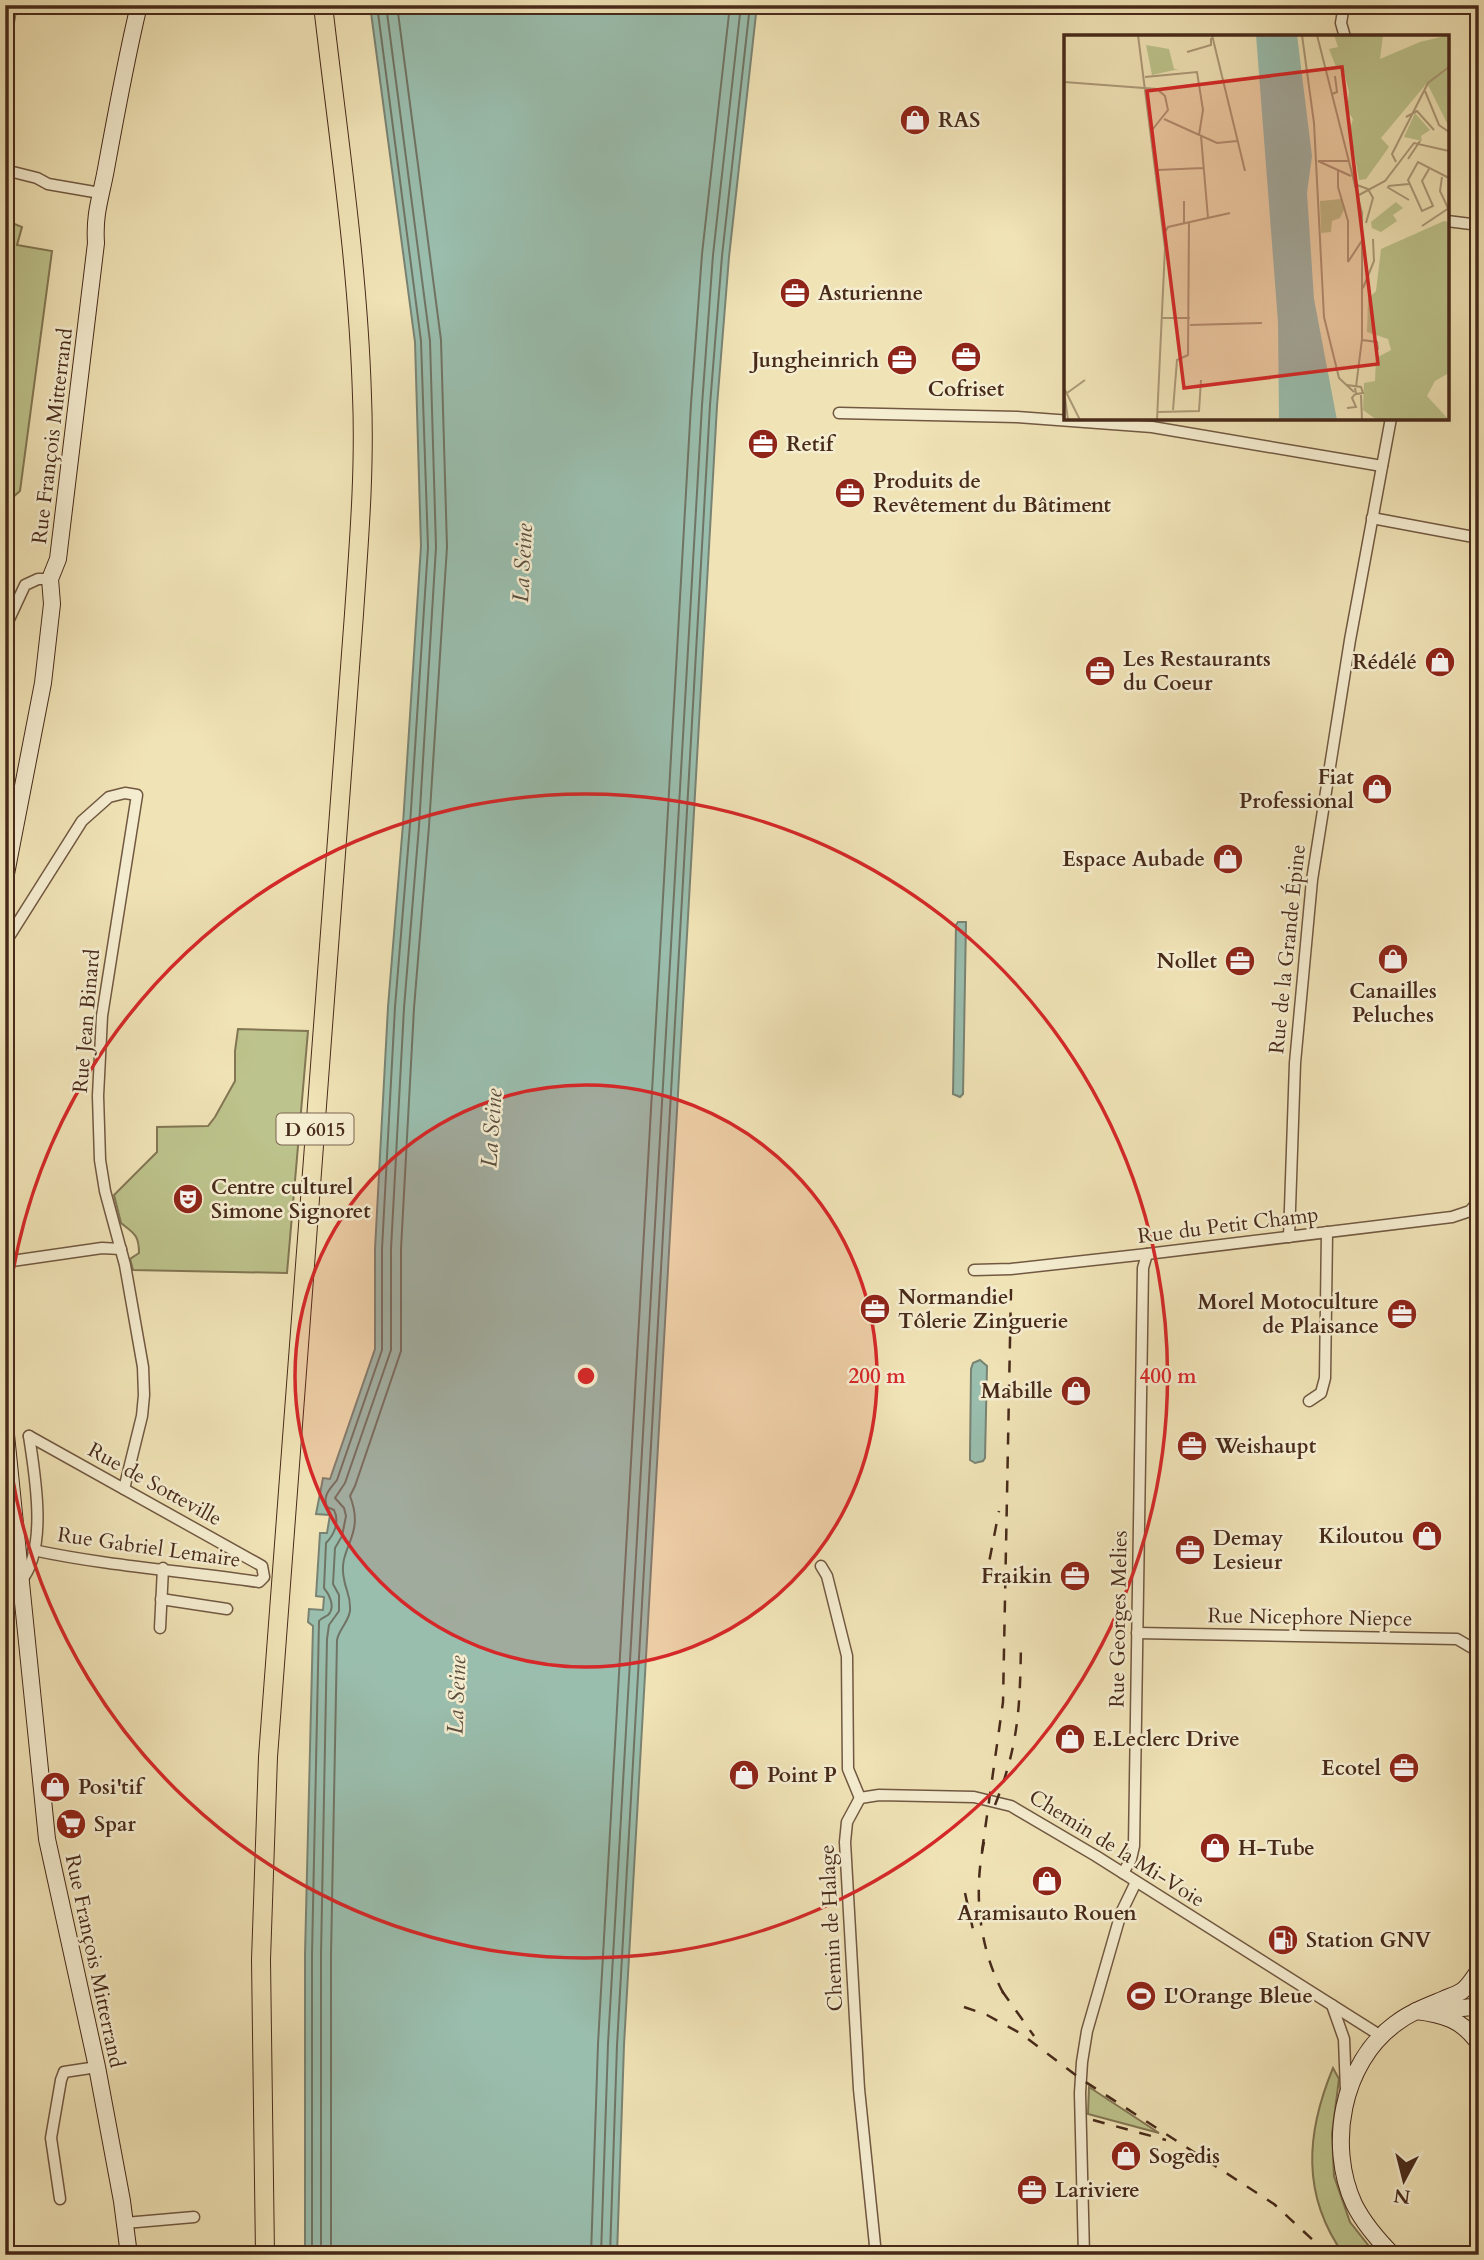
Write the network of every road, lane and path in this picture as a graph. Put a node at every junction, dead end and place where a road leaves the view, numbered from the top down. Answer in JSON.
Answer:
{"nodes":[{"id":1,"x":139,"y":5,"type":"edge"},
{"id":2,"x":323,"y":5,"type":"edge"},
{"id":3,"x":1344,"y":5,"type":"edge"},
{"id":4,"x":1345,"y":35,"type":"edge"},
{"id":5,"x":5,"y":170,"type":"edge"},
{"id":6,"x":100,"y":193,"type":"junction"},
{"id":7,"x":1449,"y":220,"type":"edge"},
{"id":8,"x":1479,"y":225,"type":"edge"},
{"id":9,"x":839,"y":413,"type":"dead end"},
{"id":10,"x":1391,"y":420,"type":"edge"},
{"id":11,"x":1382,"y":466,"type":"junction"},
{"id":12,"x":1372,"y":518,"type":"junction"},
{"id":13,"x":1479,"y":538,"type":"edge"},
{"id":14,"x":50,"y":579,"type":"junction"},
{"id":15,"x":5,"y":628,"type":"edge"},
{"id":16,"x":5,"y":879,"type":"edge"},
{"id":17,"x":5,"y":943,"type":"edge"},
{"id":18,"x":1479,"y":1200,"type":"edge"},
{"id":19,"x":1327,"y":1232,"type":"junction"},
{"id":20,"x":1289,"y":1237,"type":"junction"},
{"id":21,"x":121,"y":1250,"type":"junction"},
{"id":22,"x":1147,"y":1254,"type":"junction"},
{"id":23,"x":5,"y":1262,"type":"edge"},
{"id":24,"x":974,"y":1270,"type":"dead end"},
{"id":25,"x":1309,"y":1401,"type":"dead end"},
{"id":26,"x":5,"y":1424,"type":"edge"},
{"id":27,"x":29,"y":1436,"type":"joint"},
{"id":28,"x":124,"y":1489,"type":"junction"},
{"id":29,"x":33,"y":1550,"type":"junction"},
{"id":30,"x":821,"y":1566,"type":"dead end"},
{"id":31,"x":163,"y":1568,"type":"junction"},
{"id":32,"x":21,"y":1581,"type":"junction"},
{"id":33,"x":259,"y":1582,"type":"joint"},
{"id":34,"x":161,"y":1599,"type":"junction"},
{"id":35,"x":227,"y":1609,"type":"dead end"},
{"id":36,"x":160,"y":1628,"type":"dead end"},
{"id":37,"x":1137,"y":1633,"type":"junction"},
{"id":38,"x":1479,"y":1652,"type":"edge"},
{"id":39,"x":860,"y":1798,"type":"junction"},
{"id":40,"x":1123,"y":1873,"type":"junction"},
{"id":41,"x":1136,"y":1882,"type":"junction"},
{"id":42,"x":1479,"y":1970,"type":"edge"},
{"id":43,"x":1462,"y":1991,"type":"junction"},
{"id":44,"x":1479,"y":1997,"type":"edge"},
{"id":45,"x":1479,"y":2004,"type":"edge"},
{"id":46,"x":1332,"y":2005,"type":"junction"},
{"id":47,"x":1422,"y":2012,"type":"junction"},
{"id":48,"x":1381,"y":2036,"type":"junction"},
{"id":49,"x":1479,"y":2044,"type":"edge"},
{"id":50,"x":97,"y":2067,"type":"junction"},
{"id":51,"x":1346,"y":2097,"type":"junction"},
{"id":52,"x":60,"y":2199,"type":"dead end"},
{"id":53,"x":194,"y":2217,"type":"dead end"},
{"id":54,"x":125,"y":2223,"type":"junction"},
{"id":55,"x":129,"y":2255,"type":"edge"},
{"id":56,"x":265,"y":2255,"type":"edge"},
{"id":57,"x":876,"y":2255,"type":"edge"},
{"id":58,"x":1084,"y":2255,"type":"edge"},
{"id":59,"x":1393,"y":2255,"type":"edge"}],
"edges":[{"from":1,"to":6,"type":"street","name":"Rue François Mitterrand"},
{"from":2,"to":56,"type":"main road","number":"D 6015"},
{"from":3,"to":4,"type":"street"},
{"from":5,"to":6,"type":"street"},
{"from":6,"to":14,"type":"street","name":"Rue François Mitterrand"},
{"from":7,"to":8,"type":"street"},
{"from":9,"to":11,"type":"street"},
{"from":10,"to":11,"type":"street","name":"Rue de la Grande Épine"},
{"from":11,"to":12,"type":"street","name":"Rue de la Grande Épine"},
{"from":12,"to":13,"type":"street"},
{"from":12,"to":20,"type":"street","name":"Rue de la Grande Épine"},
{"from":14,"to":15,"type":"street"},
{"from":14,"to":16,"type":"street","name":"Rue François Mitterrand"},
{"from":17,"to":21,"type":"street","name":"Rue Jean Binard"},
{"from":18,"to":19,"type":"street","name":"Rue du Petit Champ"},
{"from":19,"to":20,"type":"street","name":"Rue du Petit Champ"},
{"from":19,"to":25,"type":"street"},
{"from":20,"to":22,"type":"street","name":"Rue du Petit Champ"},
{"from":21,"to":23,"type":"street"},
{"from":21,"to":28,"type":"street","name":"Rue Jean Binard"},
{"from":22,"to":24,"type":"street","name":"Rue du Petit Champ"},
{"from":22,"to":37,"type":"street","name":"Rue Georges Melies"},
{"from":26,"to":32,"type":"street","name":"Rue François Mitterrand"},
{"from":27,"to":28,"type":"street","name":"Rue de Sotteville"},
{"from":27,"to":29,"type":"street","name":"Rue Gabriel Lemaire"},
{"from":28,"to":33,"type":"street","name":"Rue de Sotteville"},
{"from":29,"to":31,"type":"street","name":"Rue Gabriel Lemaire"},
{"from":29,"to":32,"type":"street","name":"Rue Gabriel Lemaire"},
{"from":30,"to":39,"type":"street"},
{"from":31,"to":33,"type":"street","name":"Rue Gabriel Lemaire"},
{"from":31,"to":34,"type":"street"},
{"from":32,"to":50,"type":"street","name":"Rue François Mitterrand"},
{"from":34,"to":35,"type":"street"},
{"from":34,"to":36,"type":"street"},
{"from":37,"to":38,"type":"street","name":"Rue Nicephore Niepce"},
{"from":37,"to":40,"type":"street","name":"Rue Georges Melies"},
{"from":39,"to":40,"type":"street","name":"Chemin de la Mi-Voie"},
{"from":39,"to":57,"type":"street","name":"Chemin de Halage"},
{"from":40,"to":41,"type":"street","name":"Chemin de la Mi-Voie"},
{"from":41,"to":46,"type":"street","name":"Chemin de la Mi-Voie"},
{"from":41,"to":58,"type":"street"},
{"from":42,"to":43,"type":"street"},
{"from":43,"to":44,"type":"street"},
{"from":43,"to":47,"type":"street"},
{"from":45,"to":47,"type":"street"},
{"from":46,"to":48,"type":"street","name":"Chemin de la Mi-Voie"},
{"from":46,"to":51,"type":"street"},
{"from":47,"to":48,"type":"street"},
{"from":47,"to":49,"type":"street"},
{"from":48,"to":51,"type":"street"},
{"from":50,"to":52,"type":"street"},
{"from":50,"to":54,"type":"street","name":"Rue François Mitterrand"},
{"from":51,"to":59,"type":"street"},
{"from":53,"to":54,"type":"street"},
{"from":54,"to":55,"type":"street","name":"Rue François Mitterrand"}]}
